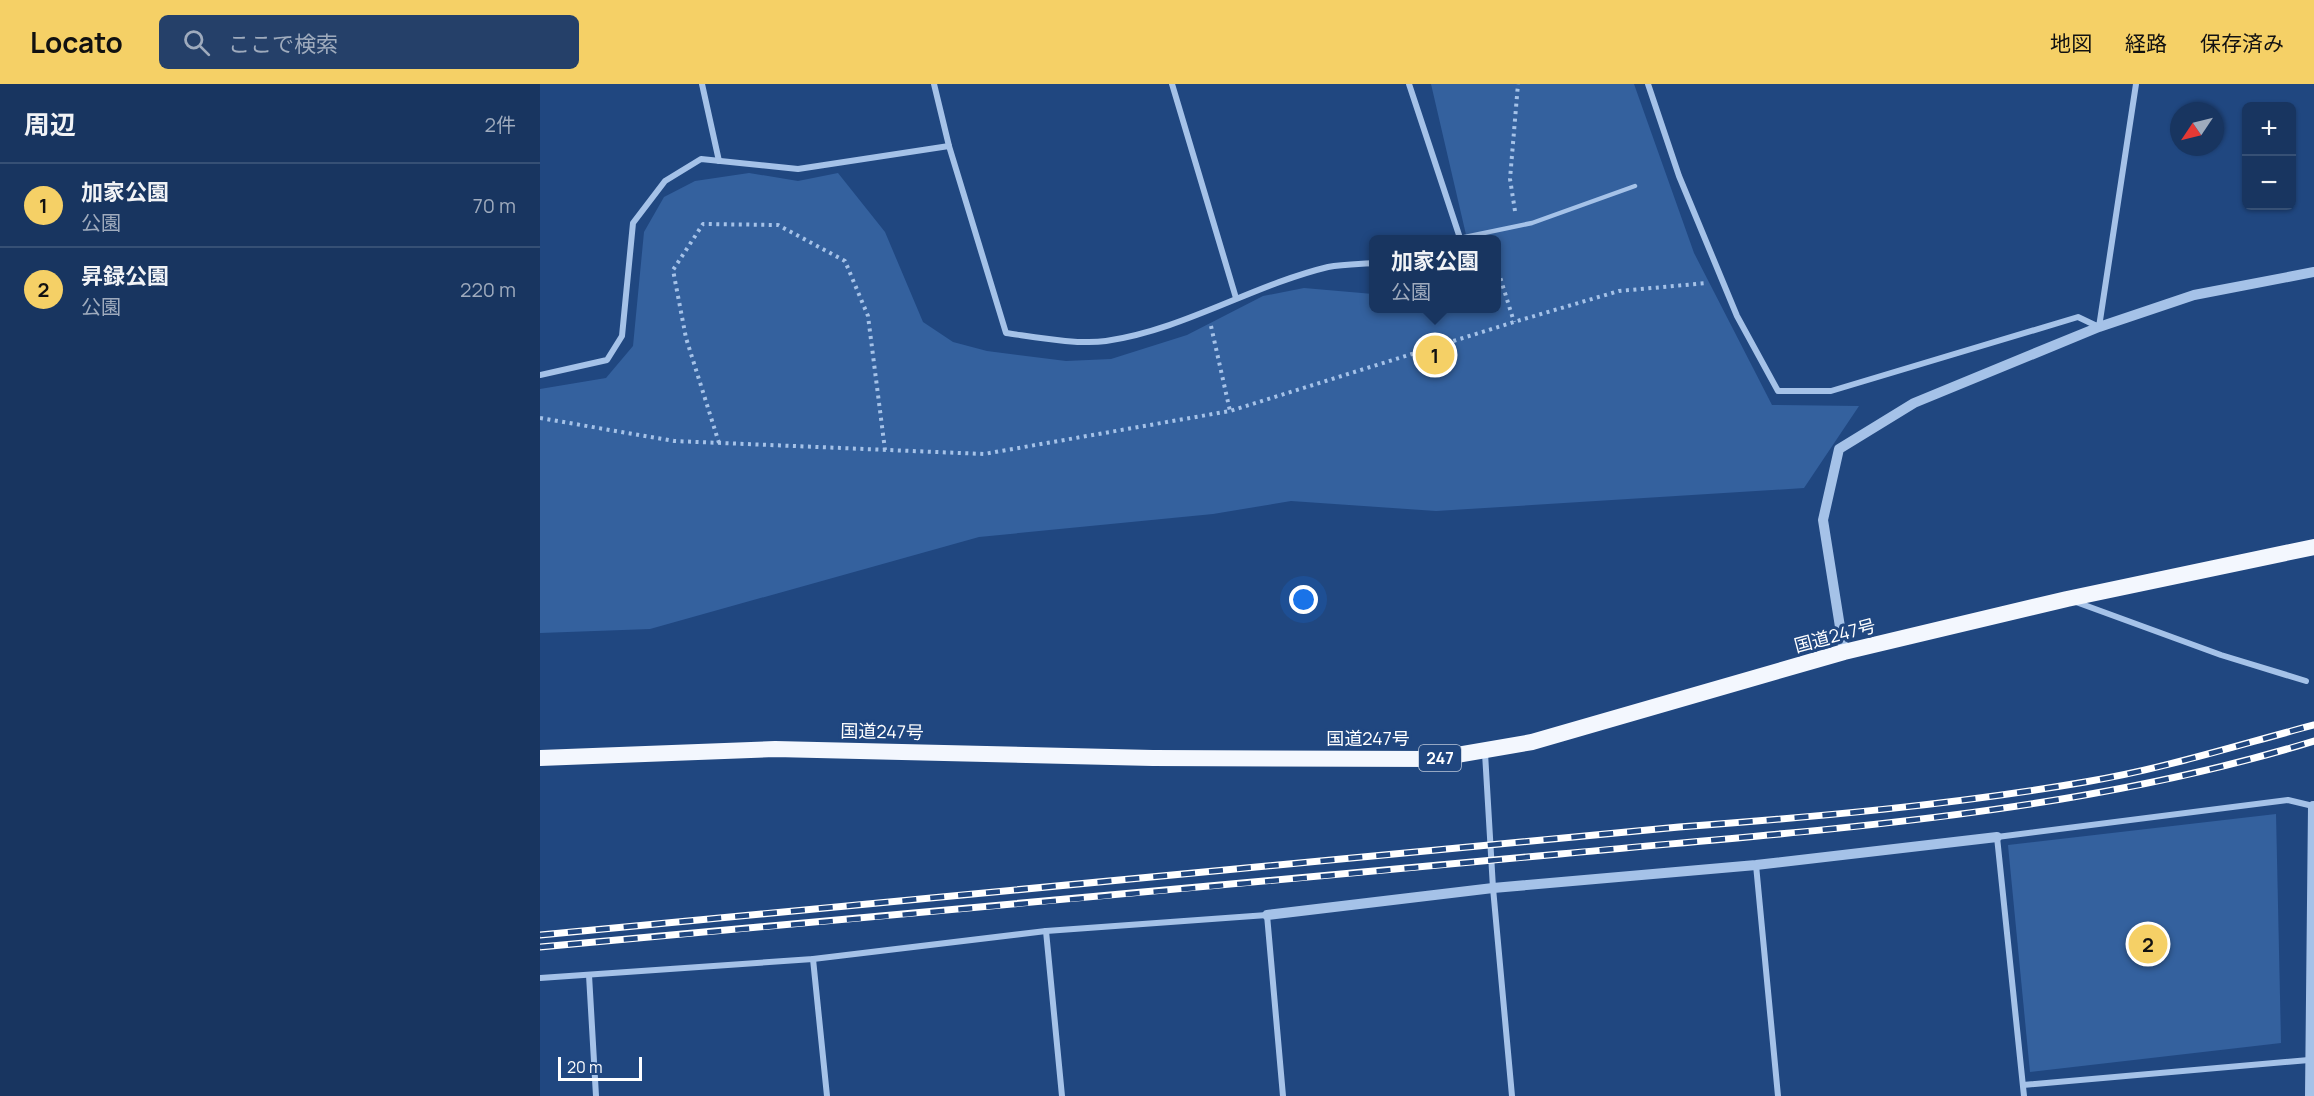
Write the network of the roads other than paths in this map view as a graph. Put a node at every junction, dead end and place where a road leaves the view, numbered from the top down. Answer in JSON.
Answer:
{"nodes":[{"id":1,"x":702,"y":84,"type":"edge"},
{"id":2,"x":934,"y":84,"type":"edge"},
{"id":3,"x":1172,"y":84,"type":"edge"},
{"id":4,"x":1409,"y":84,"type":"edge"},
{"id":5,"x":1648,"y":84,"type":"edge"},
{"id":6,"x":2136,"y":84,"type":"edge"},
{"id":7,"x":949,"y":146,"type":"junction"},
{"id":8,"x":719,"y":160,"type":"junction"},
{"id":9,"x":1635,"y":186,"type":"dead end"},
{"id":10,"x":1457,"y":235,"type":"edge"},
{"id":11,"x":1473,"y":235,"type":"edge"},
{"id":12,"x":1369,"y":263,"type":"edge"},
{"id":13,"x":2314,"y":272,"type":"edge"},
{"id":14,"x":1236,"y":298,"type":"junction"},
{"id":15,"x":2099,"y":327,"type":"junction"},
{"id":16,"x":540,"y":375,"type":"edge"},
{"id":17,"x":2314,"y":548,"type":"edge"},
{"id":18,"x":2067,"y":599,"type":"junction"},
{"id":19,"x":1844,"y":652,"type":"junction"},
{"id":20,"x":2306,"y":681,"type":"dead end"},
{"id":21,"x":1485,"y":750,"type":"junction"},
{"id":22,"x":540,"y":758,"type":"edge"},
{"id":23,"x":2314,"y":806,"type":"edge"},
{"id":24,"x":1996,"y":837,"type":"junction"},
{"id":25,"x":1756,"y":865,"type":"junction"},
{"id":26,"x":1493,"y":888,"type":"junction"},
{"id":27,"x":1267,"y":915,"type":"junction"},
{"id":28,"x":1046,"y":931,"type":"junction"},
{"id":29,"x":813,"y":959,"type":"junction"},
{"id":30,"x":589,"y":975,"type":"junction"},
{"id":31,"x":540,"y":978,"type":"edge"},
{"id":32,"x":2309,"y":1060,"type":"junction"},
{"id":33,"x":2023,"y":1085,"type":"junction"},
{"id":34,"x":596,"y":1096,"type":"edge"},
{"id":35,"x":827,"y":1096,"type":"edge"},
{"id":36,"x":1062,"y":1096,"type":"edge"},
{"id":37,"x":1283,"y":1096,"type":"edge"},
{"id":38,"x":1512,"y":1096,"type":"edge"},
{"id":39,"x":1778,"y":1096,"type":"edge"},
{"id":40,"x":2024,"y":1096,"type":"edge"},
{"id":41,"x":2310,"y":1096,"type":"edge"}],
"edges":[{"from":1,"to":8,"type":"street"},
{"from":2,"to":7,"type":"street"},
{"from":3,"to":14,"type":"street"},
{"from":4,"to":10,"type":"street"},
{"from":5,"to":15,"type":"street"},
{"from":6,"to":15,"type":"street"},
{"from":7,"to":8,"type":"street"},
{"from":7,"to":14,"type":"street"},
{"from":8,"to":16,"type":"street"},
{"from":9,"to":11,"type":"lane"},
{"from":12,"to":14,"type":"street"},
{"from":13,"to":15,"type":"street"},
{"from":15,"to":19,"type":"street"},
{"from":17,"to":18,"type":"highway","name":"国道247号","number":"247"},
{"from":18,"to":19,"type":"highway","name":"国道247号","number":"247"},
{"from":18,"to":20,"type":"street"},
{"from":19,"to":21,"type":"highway","name":"国道247号","number":"247"},
{"from":21,"to":22,"type":"highway","name":"国道247号","number":"247"},
{"from":21,"to":26,"type":"street"},
{"from":23,"to":24,"type":"street"},
{"from":23,"to":32,"type":"street"},
{"from":24,"to":25,"type":"street"},
{"from":24,"to":33,"type":"street"},
{"from":25,"to":26,"type":"street"},
{"from":25,"to":39,"type":"street"},
{"from":26,"to":27,"type":"street"},
{"from":26,"to":38,"type":"street"},
{"from":27,"to":28,"type":"street"},
{"from":27,"to":37,"type":"street"},
{"from":28,"to":29,"type":"street"},
{"from":28,"to":36,"type":"street"},
{"from":29,"to":30,"type":"street"},
{"from":29,"to":35,"type":"street"},
{"from":30,"to":31,"type":"street"},
{"from":30,"to":34,"type":"street"},
{"from":32,"to":33,"type":"street"},
{"from":32,"to":41,"type":"street"},
{"from":33,"to":40,"type":"street"}]}
